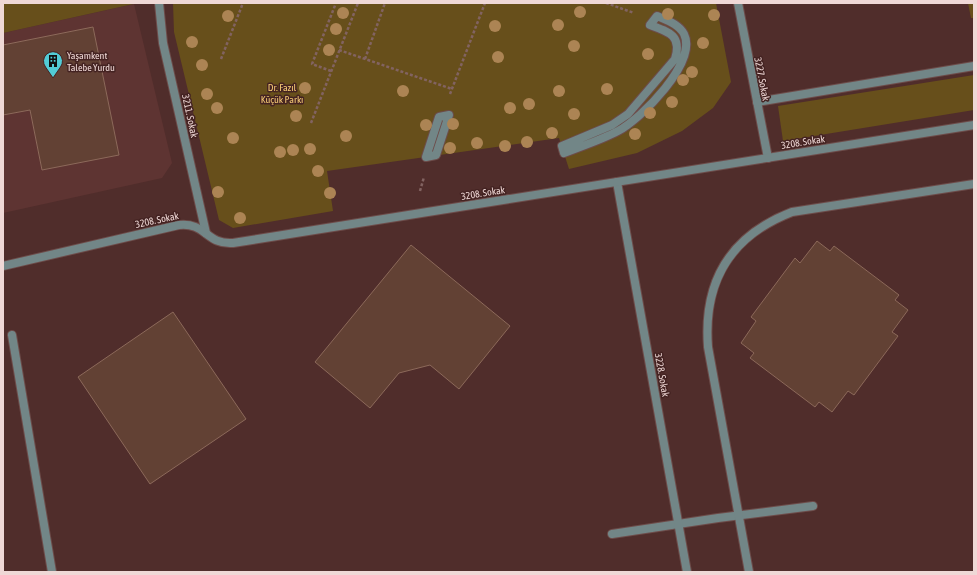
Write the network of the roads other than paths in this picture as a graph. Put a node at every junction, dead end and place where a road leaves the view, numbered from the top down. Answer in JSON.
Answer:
{"nodes":[{"id":1,"x":159,"y":3,"type":"edge"},
{"id":2,"x":738,"y":3,"type":"edge"},
{"id":3,"x":974,"y":66,"type":"edge"},
{"id":4,"x":757,"y":102,"type":"junction"},
{"id":5,"x":444,"y":116,"type":"joint"},
{"id":6,"x":974,"y":125,"type":"edge"},
{"id":7,"x":564,"y":153,"type":"joint"},
{"id":8,"x":768,"y":158,"type":"junction"},
{"id":9,"x":617,"y":182,"type":"junction"},
{"id":10,"x":974,"y":184,"type":"edge"},
{"id":11,"x":206,"y":233,"type":"junction"},
{"id":12,"x":3,"y":266,"type":"edge"},
{"id":13,"x":12,"y":335,"type":"dead end"},
{"id":14,"x":813,"y":506,"type":"dead end"},
{"id":15,"x":739,"y":515,"type":"junction"},
{"id":16,"x":678,"y":524,"type":"junction"},
{"id":17,"x":612,"y":534,"type":"dead end"},
{"id":18,"x":52,"y":572,"type":"edge"},
{"id":19,"x":687,"y":572,"type":"edge"},
{"id":20,"x":749,"y":572,"type":"edge"}],
"edges":[{"from":1,"to":11,"type":"street","name":"3211. Sokak"},
{"from":2,"to":4,"type":"street","name":"3227. Sokak"},
{"from":3,"to":4,"type":"street"},
{"from":4,"to":8,"type":"street","name":"3227. Sokak"},
{"from":5,"to":5,"type":"street"},
{"from":6,"to":8,"type":"street","name":"3208. Sokak"},
{"from":7,"to":7,"type":"street"},
{"from":8,"to":9,"type":"street","name":"3208. Sokak"},
{"from":9,"to":11,"type":"street","name":"3208. Sokak"},
{"from":9,"to":16,"type":"street","name":"3228. Sokak"},
{"from":10,"to":15,"type":"street"},
{"from":11,"to":12,"type":"street","name":"3208. Sokak"},
{"from":13,"to":18,"type":"street"},
{"from":14,"to":15,"type":"street"},
{"from":15,"to":16,"type":"street"},
{"from":15,"to":20,"type":"street"},
{"from":16,"to":17,"type":"street"},
{"from":16,"to":19,"type":"street","name":"3228. Sokak"}]}
